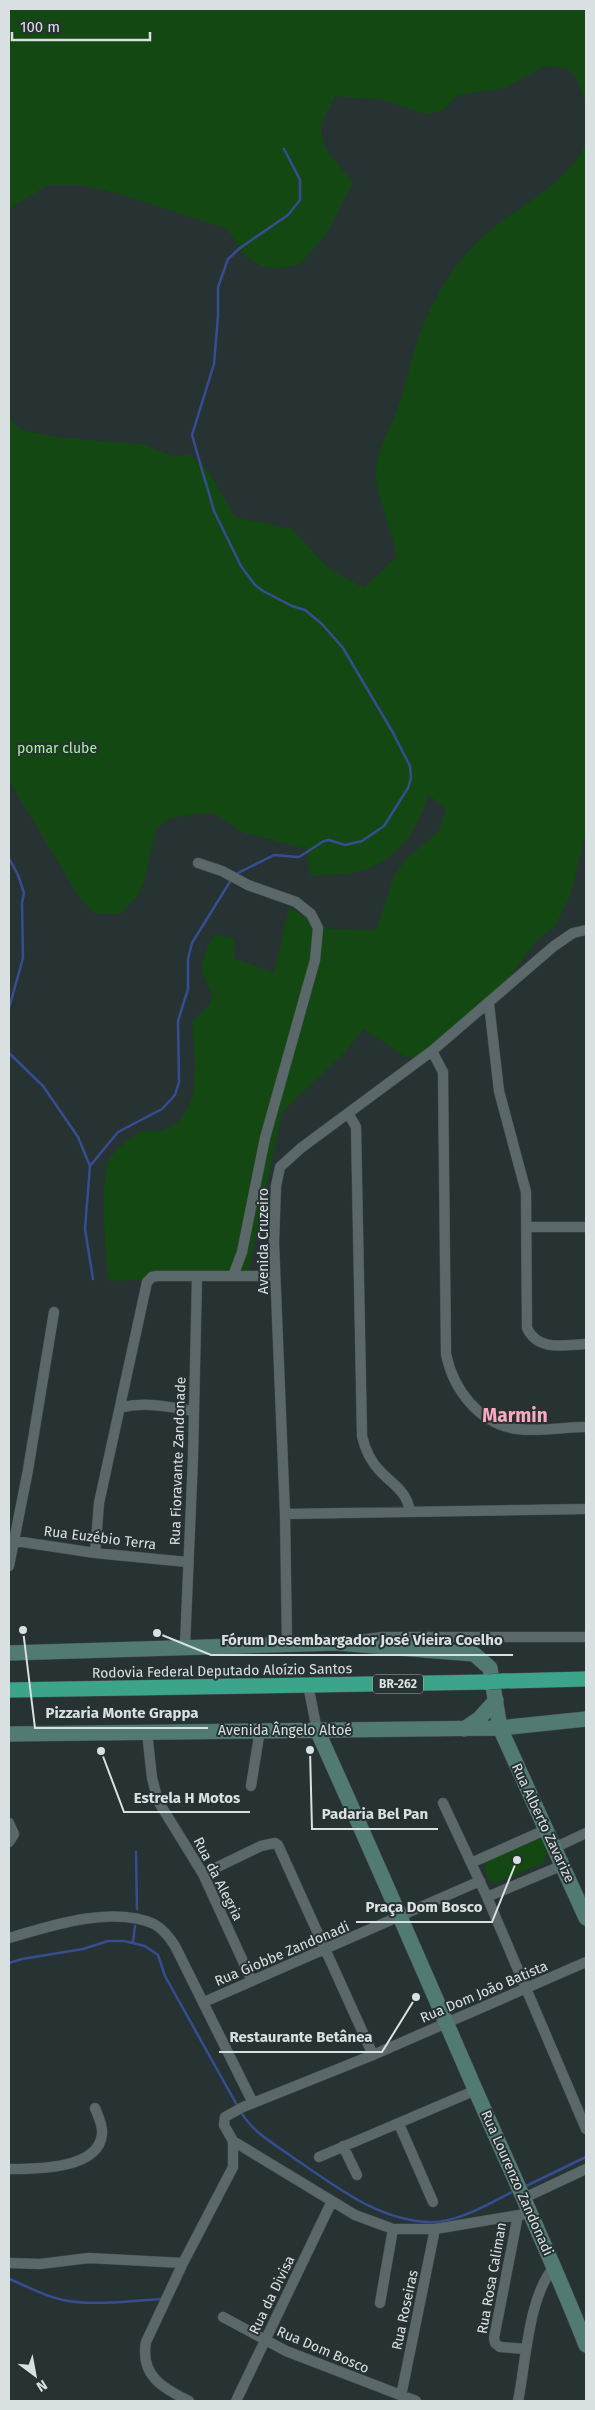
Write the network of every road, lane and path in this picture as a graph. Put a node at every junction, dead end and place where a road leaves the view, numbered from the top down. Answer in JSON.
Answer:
{"nodes":[{"id":1,"x":198,"y":863,"type":"dead end"},
{"id":2,"x":586,"y":930,"type":"edge"},
{"id":3,"x":489,"y":1004,"type":"junction"},
{"id":4,"x":432,"y":1051,"type":"junction"},
{"id":5,"x":348,"y":1113,"type":"junction"},
{"id":6,"x":526,"y":1227,"type":"junction"},
{"id":7,"x":586,"y":1227,"type":"edge"},
{"id":8,"x":233,"y":1276,"type":"junction"},
{"id":9,"x":275,"y":1276,"type":"junction"},
{"id":10,"x":197,"y":1278,"type":"junction"},
{"id":11,"x":54,"y":1312,"type":"dead end"},
{"id":12,"x":586,"y":1344,"type":"edge"},
{"id":13,"x":123,"y":1395,"type":"junction"},
{"id":14,"x":132,"y":1405,"type":"junction"},
{"id":15,"x":120,"y":1408,"type":"junction"},
{"id":16,"x":194,"y":1410,"type":"junction"},
{"id":17,"x":586,"y":1427,"type":"edge"},
{"id":18,"x":586,"y":1509,"type":"edge"},
{"id":19,"x":410,"y":1511,"type":"junction"},
{"id":20,"x":285,"y":1514,"type":"junction"},
{"id":21,"x":11,"y":1540,"type":"edge"},
{"id":22,"x":95,"y":1553,"type":"junction"},
{"id":23,"x":187,"y":1562,"type":"junction"},
{"id":24,"x":9,"y":1566,"type":"edge"},
{"id":25,"x":586,"y":1637,"type":"edge"},
{"id":26,"x":337,"y":1643,"type":"junction"},
{"id":27,"x":287,"y":1644,"type":"junction"},
{"id":28,"x":185,"y":1646,"type":"junction"},
{"id":29,"x":9,"y":1653,"type":"edge"},
{"id":30,"x":493,"y":1677,"type":"junction"},
{"id":31,"x":586,"y":1679,"type":"edge"},
{"id":32,"x":308,"y":1685,"type":"junction"},
{"id":33,"x":9,"y":1690,"type":"edge"},
{"id":34,"x":496,"y":1705,"type":"junction"},
{"id":35,"x":586,"y":1719,"type":"edge"},
{"id":36,"x":525,"y":1725,"type":"junction"},
{"id":37,"x":500,"y":1728,"type":"junction"},
{"id":38,"x":464,"y":1729,"type":"junction"},
{"id":39,"x":260,"y":1730,"type":"junction"},
{"id":40,"x":317,"y":1730,"type":"junction"},
{"id":41,"x":147,"y":1732,"type":"junction"},
{"id":42,"x":9,"y":1734,"type":"edge"},
{"id":43,"x":251,"y":1786,"type":"dead end"},
{"id":44,"x":442,"y":1803,"type":"dead end"},
{"id":45,"x":9,"y":1823,"type":"edge"},
{"id":46,"x":545,"y":1830,"type":"junction"},
{"id":47,"x":586,"y":1833,"type":"edge"},
{"id":48,"x":9,"y":1842,"type":"edge"},
{"id":49,"x":554,"y":1848,"type":"junction"},
{"id":50,"x":471,"y":1863,"type":"junction"},
{"id":51,"x":562,"y":1865,"type":"junction"},
{"id":52,"x":203,"y":1874,"type":"junction"},
{"id":53,"x":480,"y":1881,"type":"junction"},
{"id":54,"x":487,"y":1897,"type":"junction"},
{"id":55,"x":402,"y":1917,"type":"junction"},
{"id":56,"x":586,"y":1918,"type":"edge"},
{"id":57,"x":9,"y":1938,"type":"edge"},
{"id":58,"x":325,"y":1949,"type":"junction"},
{"id":59,"x":586,"y":1962,"type":"edge"},
{"id":60,"x":252,"y":1981,"type":"junction"},
{"id":61,"x":526,"y":1989,"type":"junction"},
{"id":62,"x":204,"y":2002,"type":"junction"},
{"id":63,"x":446,"y":2022,"type":"junction"},
{"id":64,"x":373,"y":2055,"type":"junction"},
{"id":65,"x":476,"y":2090,"type":"junction"},
{"id":66,"x":248,"y":2105,"type":"junction"},
{"id":67,"x":95,"y":2108,"type":"dead end"},
{"id":68,"x":400,"y":2124,"type":"junction"},
{"id":69,"x":586,"y":2129,"type":"edge"},
{"id":70,"x":234,"y":2140,"type":"junction"},
{"id":71,"x":344,"y":2146,"type":"junction"},
{"id":72,"x":319,"y":2157,"type":"dead end"},
{"id":73,"x":9,"y":2169,"type":"edge"},
{"id":74,"x":586,"y":2169,"type":"edge"},
{"id":75,"x":357,"y":2175,"type":"dead end"},
{"id":76,"x":520,"y":2189,"type":"junction"},
{"id":77,"x":332,"y":2201,"type":"junction"},
{"id":78,"x":433,"y":2202,"type":"dead end"},
{"id":79,"x":524,"y":2214,"type":"junction"},
{"id":80,"x":393,"y":2229,"type":"junction"},
{"id":81,"x":435,"y":2229,"type":"junction"},
{"id":82,"x":9,"y":2263,"type":"edge"},
{"id":83,"x":183,"y":2263,"type":"junction"},
{"id":84,"x":555,"y":2266,"type":"junction"},
{"id":85,"x":380,"y":2303,"type":"dead end"},
{"id":86,"x":223,"y":2317,"type":"dead end"},
{"id":87,"x":265,"y":2340,"type":"junction"},
{"id":88,"x":586,"y":2345,"type":"edge"},
{"id":89,"x":526,"y":2349,"type":"junction"},
{"id":90,"x":401,"y":2396,"type":"junction"},
{"id":91,"x":518,"y":2400,"type":"edge"},
{"id":92,"x":189,"y":2401,"type":"edge"},
{"id":93,"x":236,"y":2401,"type":"edge"},
{"id":94,"x":416,"y":2401,"type":"edge"}],
"edges":[{"from":1,"to":8,"type":"street"},
{"from":2,"to":3,"type":"street","name":"Avenida Cruzeiro"},
{"from":3,"to":4,"type":"street","name":"Avenida Cruzeiro"},
{"from":3,"to":6,"type":"street"},
{"from":4,"to":5,"type":"street","name":"Avenida Cruzeiro"},
{"from":4,"to":17,"type":"street"},
{"from":5,"to":9,"type":"street","name":"Avenida Cruzeiro"},
{"from":5,"to":19,"type":"street"},
{"from":6,"to":7,"type":"street"},
{"from":6,"to":12,"type":"street"},
{"from":8,"to":9,"type":"street"},
{"from":8,"to":10,"type":"street"},
{"from":9,"to":20,"type":"street","name":"Avenida Cruzeiro"},
{"from":10,"to":13,"type":"street"},
{"from":10,"to":16,"type":"street","name":"Rua Fioravante Zandonade"},
{"from":11,"to":21,"type":"street"},
{"from":13,"to":14,"type":"street"},
{"from":13,"to":15,"type":"street"},
{"from":14,"to":15,"type":"street"},
{"from":14,"to":16,"type":"street"},
{"from":15,"to":22,"type":"street"},
{"from":16,"to":23,"type":"street","name":"Rua Fioravante Zandonade"},
{"from":18,"to":19,"type":"street"},
{"from":19,"to":20,"type":"street"},
{"from":20,"to":27,"type":"street","name":"Avenida Cruzeiro"},
{"from":21,"to":22,"type":"street","name":"Rua Euzébio Terra"},
{"from":21,"to":24,"type":"street"},
{"from":22,"to":23,"type":"street","name":"Rua Euzébio Terra"},
{"from":23,"to":28,"type":"street","name":"Rua Fioravante Zandonade"},
{"from":25,"to":26,"type":"street"},
{"from":26,"to":27,"type":"street"},
{"from":26,"to":30,"type":"street"},
{"from":27,"to":28,"type":"street"},
{"from":28,"to":29,"type":"street"},
{"from":30,"to":31,"type":"highway","name":"Rodovia Federal Deputado Aloízio Santos","number":"BR-262"},
{"from":30,"to":32,"type":"highway","name":"Rodovia Federal Deputado Aloízio Santos","number":"BR-262"},
{"from":30,"to":34,"type":"street"},
{"from":32,"to":33,"type":"highway","name":"Rodovia Federal Deputado Aloízio Santos","number":"BR-262"},
{"from":32,"to":40,"type":"street"},
{"from":34,"to":36,"type":"street"},
{"from":34,"to":37,"type":"street"},
{"from":34,"to":38,"type":"street"},
{"from":35,"to":36,"type":"street","name":"Avenida Ângelo Altoé"},
{"from":36,"to":37,"type":"street","name":"Avenida Ângelo Altoé"},
{"from":37,"to":38,"type":"street","name":"Avenida Ângelo Altoé"},
{"from":37,"to":46,"type":"street","name":"Rua Alberto Zavarize"},
{"from":38,"to":40,"type":"street","name":"Avenida Ângelo Altoé"},
{"from":39,"to":40,"type":"street","name":"Avenida Ângelo Altoé"},
{"from":39,"to":41,"type":"street","name":"Avenida Ângelo Altoé"},
{"from":39,"to":43,"type":"street"},
{"from":40,"to":55,"type":"street","name":"Rua Lourenzo Zandonadi"},
{"from":41,"to":42,"type":"street","name":"Avenida Ângelo Altoé"},
{"from":41,"to":52,"type":"street","name":"Rua da Alegria"},
{"from":44,"to":50,"type":"street"},
{"from":45,"to":48,"type":"street"},
{"from":46,"to":49,"type":"street","name":"Rua Alberto Zavarize"},
{"from":46,"to":50,"type":"street"},
{"from":47,"to":49,"type":"street"},
{"from":49,"to":51,"type":"street","name":"Rua Alberto Zavarize"},
{"from":50,"to":53,"type":"street"},
{"from":51,"to":54,"type":"street"},
{"from":51,"to":56,"type":"street","name":"Rua Alberto Zavarize"},
{"from":52,"to":58,"type":"street"},
{"from":52,"to":60,"type":"street","name":"Rua da Alegria"},
{"from":53,"to":54,"type":"street"},
{"from":53,"to":55,"type":"street","name":"Rua Giobbe Zandonadi"},
{"from":54,"to":61,"type":"street"},
{"from":55,"to":58,"type":"street","name":"Rua Giobbe Zandonadi"},
{"from":55,"to":63,"type":"street","name":"Rua Lourenzo Zandonadi"},
{"from":57,"to":62,"type":"street"},
{"from":58,"to":60,"type":"street","name":"Rua Giobbe Zandonadi"},
{"from":58,"to":64,"type":"street"},
{"from":59,"to":61,"type":"street","name":"Rua Dom João Batista"},
{"from":60,"to":62,"type":"street","name":"Rua Giobbe Zandonadi"},
{"from":61,"to":63,"type":"street","name":"Rua Dom João Batista"},
{"from":61,"to":69,"type":"street"},
{"from":62,"to":66,"type":"street"},
{"from":63,"to":64,"type":"street","name":"Rua Dom João Batista"},
{"from":63,"to":65,"type":"street","name":"Rua Lourenzo Zandonadi"},
{"from":64,"to":66,"type":"street","name":"Rua Dom João Batista"},
{"from":65,"to":68,"type":"street"},
{"from":65,"to":76,"type":"street","name":"Rua Lourenzo Zandonadi"},
{"from":66,"to":70,"type":"street","name":"Rua Dom João Batista"},
{"from":67,"to":73,"type":"street"},
{"from":68,"to":71,"type":"street"},
{"from":68,"to":78,"type":"street"},
{"from":70,"to":77,"type":"street"},
{"from":70,"to":83,"type":"street"},
{"from":71,"to":72,"type":"street"},
{"from":71,"to":75,"type":"street"},
{"from":74,"to":76,"type":"street"},
{"from":76,"to":79,"type":"street","name":"Rua Lourenzo Zandonadi"},
{"from":77,"to":80,"type":"street"},
{"from":77,"to":87,"type":"street","name":"Rua da Divisa"},
{"from":79,"to":81,"type":"street"},
{"from":79,"to":84,"type":"street","name":"Rua Lourenzo Zandonadi"},
{"from":79,"to":89,"type":"street","name":"Rua Rosa Caliman"},
{"from":80,"to":81,"type":"street"},
{"from":80,"to":85,"type":"street"},
{"from":81,"to":90,"type":"street","name":"Rua Roseiras"},
{"from":82,"to":83,"type":"street"},
{"from":83,"to":92,"type":"street"},
{"from":84,"to":88,"type":"street","name":"Rua Lourenzo Zandonadi"},
{"from":84,"to":89,"type":"street"},
{"from":86,"to":87,"type":"street","name":"Rua Dom Bosco"},
{"from":87,"to":90,"type":"street","name":"Rua Dom Bosco"},
{"from":87,"to":93,"type":"street","name":"Rua da Divisa"},
{"from":89,"to":91,"type":"street"},
{"from":90,"to":94,"type":"street","name":"Rua Dom Bosco"}]}
